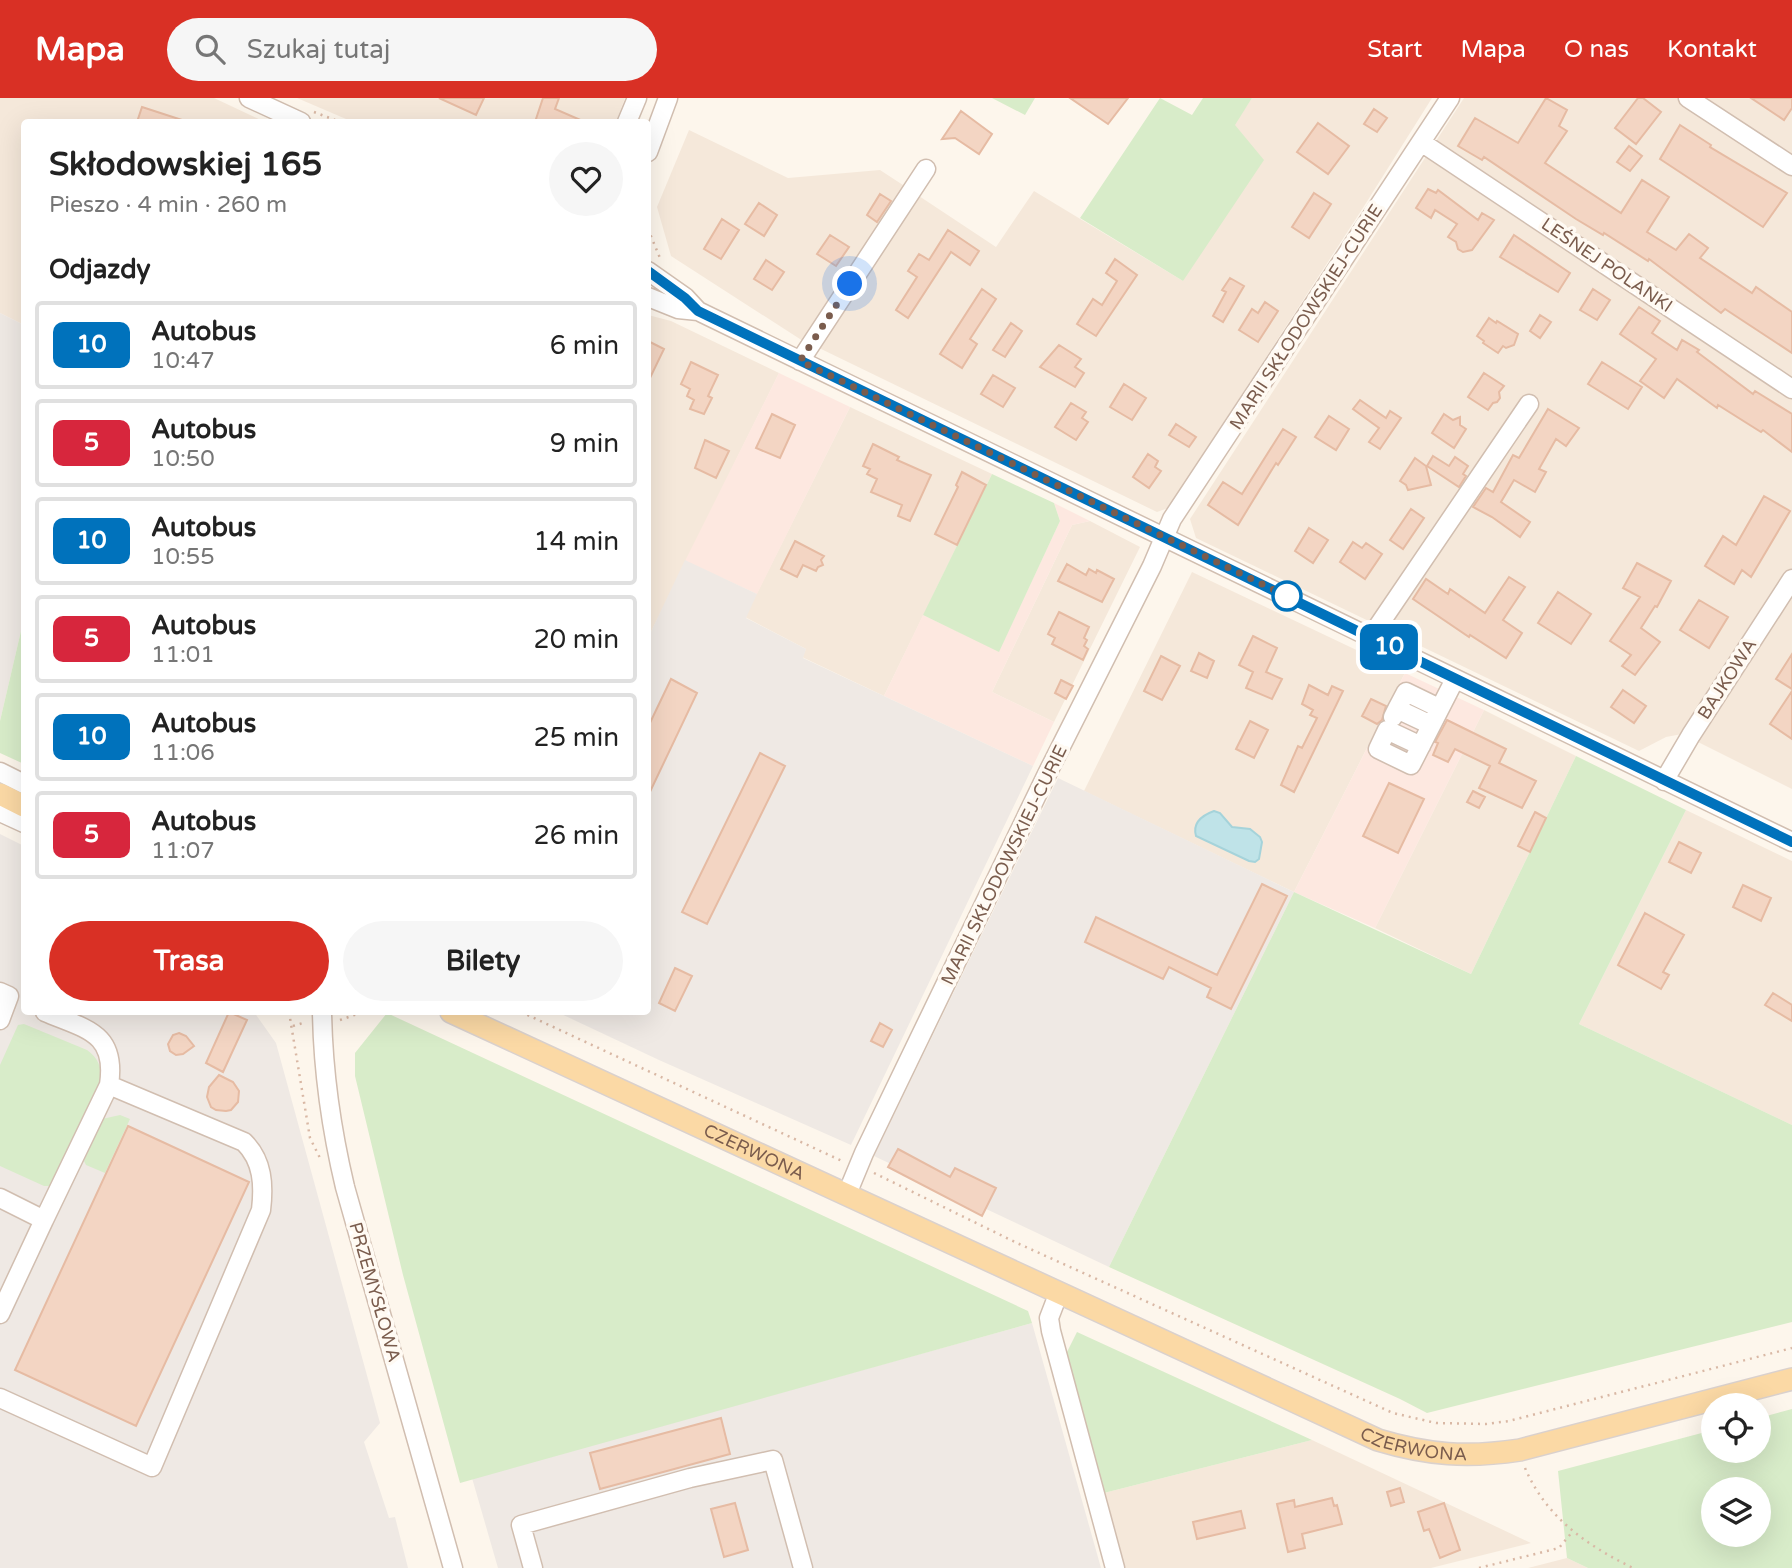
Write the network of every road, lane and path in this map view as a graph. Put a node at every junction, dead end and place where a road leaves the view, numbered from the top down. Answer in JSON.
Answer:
{"nodes":[{"id":1,"x":250,"y":98,"type":"edge"},
{"id":2,"x":637,"y":98,"type":"edge"},
{"id":3,"x":668,"y":98,"type":"edge"},
{"id":4,"x":1450,"y":98,"type":"edge"},
{"id":5,"x":1688,"y":98,"type":"edge"},
{"id":6,"x":294,"y":119,"type":"edge"},
{"id":7,"x":628,"y":119,"type":"edge"},
{"id":8,"x":1421,"y":142,"type":"junction"},
{"id":9,"x":651,"y":144,"type":"edge"},
{"id":10,"x":1789,"y":158,"type":"edge"},
{"id":11,"x":926,"y":169,"type":"dead end"},
{"id":12,"x":651,"y":245,"type":"edge"},
{"id":13,"x":655,"y":266,"type":"edge"},
{"id":14,"x":651,"y":298,"type":"edge"},
{"id":15,"x":698,"y":311,"type":"junction"},
{"id":16,"x":800,"y":361,"type":"junction"},
{"id":17,"x":1792,"y":388,"type":"edge"},
{"id":18,"x":1529,"y":404,"type":"dead end"},
{"id":19,"x":1164,"y":537,"type":"junction"},
{"id":20,"x":1792,"y":579,"type":"edge"},
{"id":21,"x":1370,"y":638,"type":"junction"},
{"id":22,"x":1455,"y":679,"type":"junction"},
{"id":23,"x":1439,"y":708,"type":"junction"},
{"id":24,"x":1392,"y":719,"type":"junction"},
{"id":25,"x":1426,"y":735,"type":"junction"},
{"id":26,"x":0,"y":772,"type":"edge"},
{"id":27,"x":1664,"y":781,"type":"junction"},
{"id":28,"x":21,"y":782,"type":"edge"},
{"id":29,"x":0,"y":794,"type":"edge"},
{"id":30,"x":21,"y":804,"type":"edge"},
{"id":31,"x":0,"y":812,"type":"edge"},
{"id":32,"x":21,"y":822,"type":"edge"},
{"id":33,"x":1792,"y":842,"type":"edge"},
{"id":34,"x":11,"y":997,"type":"edge"},
{"id":35,"x":51,"y":1015,"type":"edge"},
{"id":36,"x":290,"y":1015,"type":"edge"},
{"id":37,"x":458,"y":1015,"type":"edge"},
{"id":38,"x":527,"y":1015,"type":"edge"},
{"id":39,"x":330,"y":1016,"type":"edge"},
{"id":40,"x":0,"y":1020,"type":"edge"},
{"id":41,"x":307,"y":1022,"type":"dead end"},
{"id":42,"x":293,"y":1026,"type":"junction"},
{"id":43,"x":109,"y":1086,"type":"junction"},
{"id":44,"x":322,"y":1161,"type":"dead end"},
{"id":45,"x":858,"y":1168,"type":"junction"},
{"id":46,"x":848,"y":1194,"type":"junction"},
{"id":47,"x":0,"y":1198,"type":"edge"},
{"id":48,"x":44,"y":1220,"type":"junction"},
{"id":49,"x":1059,"y":1292,"type":"junction"},
{"id":50,"x":0,"y":1314,"type":"edge"},
{"id":51,"x":1792,"y":1348,"type":"edge"},
{"id":52,"x":1792,"y":1380,"type":"edge"},
{"id":53,"x":0,"y":1398,"type":"edge"},
{"id":54,"x":1520,"y":1450,"type":"junction"},
{"id":55,"x":1573,"y":1531,"type":"junction"},
{"id":56,"x":453,"y":1568,"type":"edge"},
{"id":57,"x":533,"y":1568,"type":"edge"},
{"id":58,"x":803,"y":1568,"type":"edge"},
{"id":59,"x":1115,"y":1568,"type":"edge"},
{"id":60,"x":1479,"y":1568,"type":"edge"},
{"id":61,"x":1633,"y":1568,"type":"edge"}],
"edges":[{"from":1,"to":6,"type":"street"},
{"from":2,"to":7,"type":"street"},
{"from":3,"to":9,"type":"street"},
{"from":4,"to":8,"type":"street","name":"MARII SKŁODOWSKIEJ-CURIE"},
{"from":5,"to":10,"type":"street"},
{"from":8,"to":17,"type":"street","name":"LEŚNEJ POLANKI"},
{"from":8,"to":19,"type":"street","name":"MARII SKŁODOWSKIEJ-CURIE"},
{"from":11,"to":16,"type":"street"},
{"from":12,"to":13,"type":"path"},
{"from":13,"to":15,"type":"street"},
{"from":14,"to":15,"type":"street"},
{"from":15,"to":16,"type":"street"},
{"from":16,"to":19,"type":"street"},
{"from":18,"to":21,"type":"street"},
{"from":19,"to":21,"type":"street"},
{"from":19,"to":45,"type":"street","name":"MARII SKŁODOWSKIEJ-CURIE"},
{"from":20,"to":27,"type":"street","name":"BAJKOWA"},
{"from":21,"to":22,"type":"street"},
{"from":22,"to":23,"type":"street"},
{"from":22,"to":27,"type":"street"},
{"from":23,"to":24,"type":"street"},
{"from":23,"to":25,"type":"street"},
{"from":24,"to":25,"type":"street"},
{"from":24,"to":25,"type":"street"},
{"from":26,"to":28,"type":"street"},
{"from":27,"to":33,"type":"street"},
{"from":29,"to":30,"type":"main road"},
{"from":31,"to":32,"type":"street"},
{"from":34,"to":40,"type":"street"},
{"from":35,"to":43,"type":"street"},
{"from":36,"to":42,"type":"path"},
{"from":37,"to":46,"type":"main road","name":"CZERWONA"},
{"from":38,"to":45,"type":"path"},
{"from":39,"to":56,"type":"street","name":"PRZEMYSŁOWA"},
{"from":41,"to":42,"type":"path"},
{"from":42,"to":44,"type":"path"},
{"from":43,"to":48,"type":"street"},
{"from":43,"to":53,"type":"street"},
{"from":45,"to":46,"type":"street","name":"MARII SKŁODOWSKIEJ-CURIE"},
{"from":45,"to":51,"type":"path"},
{"from":46,"to":49,"type":"main road","name":"CZERWONA"},
{"from":47,"to":48,"type":"street"},
{"from":48,"to":50,"type":"street"},
{"from":49,"to":54,"type":"main road","name":"CZERWONA"},
{"from":49,"to":59,"type":"street"},
{"from":52,"to":54,"type":"main road","name":"CZERWONA"},
{"from":54,"to":55,"type":"path"},
{"from":55,"to":60,"type":"path"},
{"from":55,"to":61,"type":"path"},
{"from":57,"to":58,"type":"street"}]}
